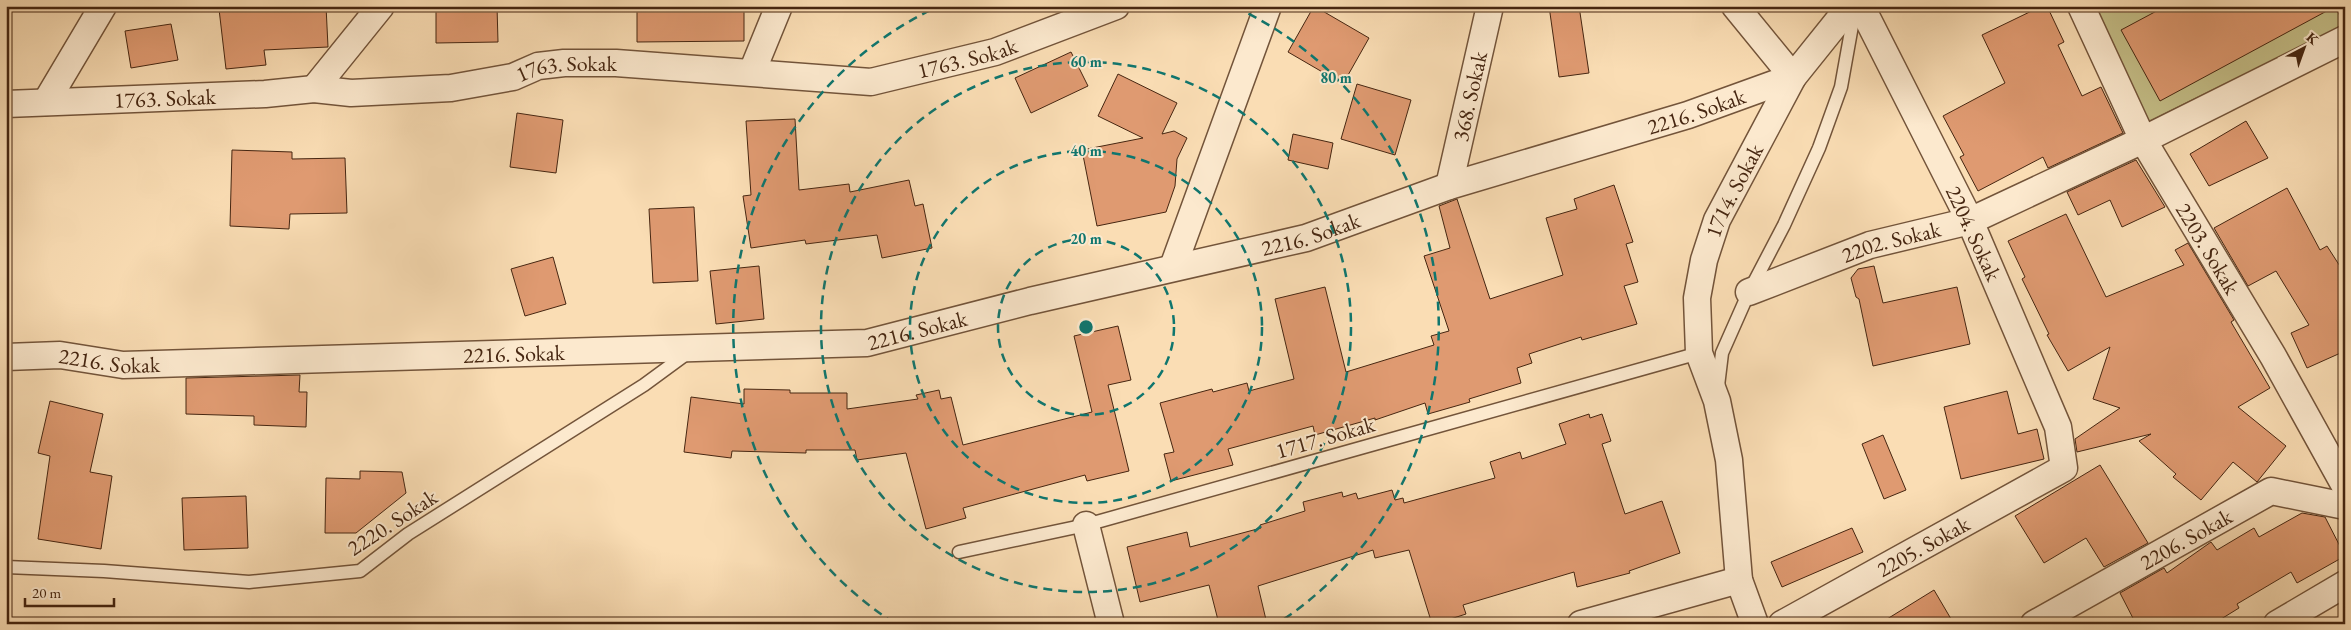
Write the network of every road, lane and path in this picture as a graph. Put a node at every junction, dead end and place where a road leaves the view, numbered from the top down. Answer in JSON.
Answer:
{"nodes":[{"id":1,"x":103,"y":6,"type":"edge"},
{"id":2,"x":381,"y":6,"type":"edge"},
{"id":3,"x":779,"y":6,"type":"edge"},
{"id":4,"x":1116,"y":6,"type":"edge"},
{"id":5,"x":1268,"y":6,"type":"edge"},
{"id":6,"x":1490,"y":6,"type":"edge"},
{"id":7,"x":1735,"y":6,"type":"edge"},
{"id":8,"x":1850,"y":6,"type":"edge"},
{"id":9,"x":1855,"y":6,"type":"edge"},
{"id":10,"x":1860,"y":6,"type":"edge"},
{"id":11,"x":2081,"y":6,"type":"edge"},
{"id":12,"x":2345,"y":39,"type":"edge"},
{"id":13,"x":752,"y":72,"type":"junction"},
{"id":14,"x":1792,"y":77,"type":"junction"},
{"id":15,"x":314,"y":89,"type":"junction"},
{"id":16,"x":46,"y":102,"type":"junction"},
{"id":17,"x":6,"y":104,"type":"edge"},
{"id":18,"x":2143,"y":140,"type":"junction"},
{"id":19,"x":1449,"y":186,"type":"junction"},
{"id":20,"x":1970,"y":221,"type":"junction"},
{"id":21,"x":1173,"y":267,"type":"junction"},
{"id":22,"x":1749,"y":292,"type":"junction"},
{"id":23,"x":694,"y":348,"type":"junction"},
{"id":24,"x":1699,"y":353,"type":"junction"},
{"id":25,"x":6,"y":357,"type":"edge"},
{"id":26,"x":1717,"y":401,"type":"junction"},
{"id":27,"x":2064,"y":468,"type":"joint"},
{"id":28,"x":2345,"y":486,"type":"edge"},
{"id":29,"x":2345,"y":506,"type":"edge"},
{"id":30,"x":1086,"y":525,"type":"junction"},
{"id":31,"x":959,"y":552,"type":"dead end"},
{"id":32,"x":6,"y":567,"type":"edge"},
{"id":33,"x":1739,"y":580,"type":"junction"},
{"id":34,"x":2345,"y":584,"type":"edge"},
{"id":35,"x":1111,"y":624,"type":"edge"},
{"id":36,"x":1581,"y":624,"type":"edge"},
{"id":37,"x":1755,"y":624,"type":"edge"},
{"id":38,"x":1782,"y":624,"type":"edge"},
{"id":39,"x":2034,"y":624,"type":"edge"},
{"id":40,"x":2277,"y":624,"type":"edge"}],
"edges":[{"from":1,"to":16,"type":"street"},
{"from":2,"to":15,"type":"street"},
{"from":3,"to":13,"type":"street"},
{"from":4,"to":13,"type":"street","name":"1763. Sokak"},
{"from":5,"to":21,"type":"street"},
{"from":6,"to":19,"type":"street","name":"368. Sokak"},
{"from":7,"to":14,"type":"street"},
{"from":8,"to":14,"type":"street","name":"1714. Sokak"},
{"from":9,"to":22,"type":"lane","name":"1714. Sokak"},
{"from":10,"to":20,"type":"street","name":"2204. Sokak"},
{"from":11,"to":18,"type":"street","name":"2203. Sokak"},
{"from":12,"to":18,"type":"street","name":"2202. Sokak"},
{"from":13,"to":15,"type":"street","name":"1763. Sokak"},
{"from":14,"to":19,"type":"street","name":"2216. Sokak"},
{"from":14,"to":24,"type":"street","name":"1714. Sokak"},
{"from":15,"to":16,"type":"street","name":"1763. Sokak"},
{"from":16,"to":17,"type":"street","name":"1763. Sokak"},
{"from":18,"to":20,"type":"street","name":"2202. Sokak"},
{"from":18,"to":28,"type":"street","name":"2203. Sokak"},
{"from":19,"to":21,"type":"street","name":"2216. Sokak"},
{"from":20,"to":22,"type":"street","name":"2202. Sokak"},
{"from":20,"to":27,"type":"street","name":"2204. Sokak"},
{"from":21,"to":23,"type":"street","name":"2216. Sokak"},
{"from":22,"to":26,"type":"lane","name":"1714. Sokak"},
{"from":23,"to":25,"type":"street","name":"2216. Sokak"},
{"from":23,"to":32,"type":"lane","name":"2220. Sokak"},
{"from":24,"to":26,"type":"street","name":"1714. Sokak"},
{"from":24,"to":30,"type":"lane","name":"1717. Sokak"},
{"from":26,"to":33,"type":"street","name":"1714. Sokak"},
{"from":27,"to":38,"type":"street","name":"2205. Sokak"},
{"from":29,"to":39,"type":"street","name":"2206. Sokak"},
{"from":30,"to":31,"type":"lane","name":"1717. Sokak"},
{"from":30,"to":35,"type":"street"},
{"from":33,"to":36,"type":"street"},
{"from":33,"to":37,"type":"street","name":"1714. Sokak"},
{"from":34,"to":40,"type":"street"}]}
